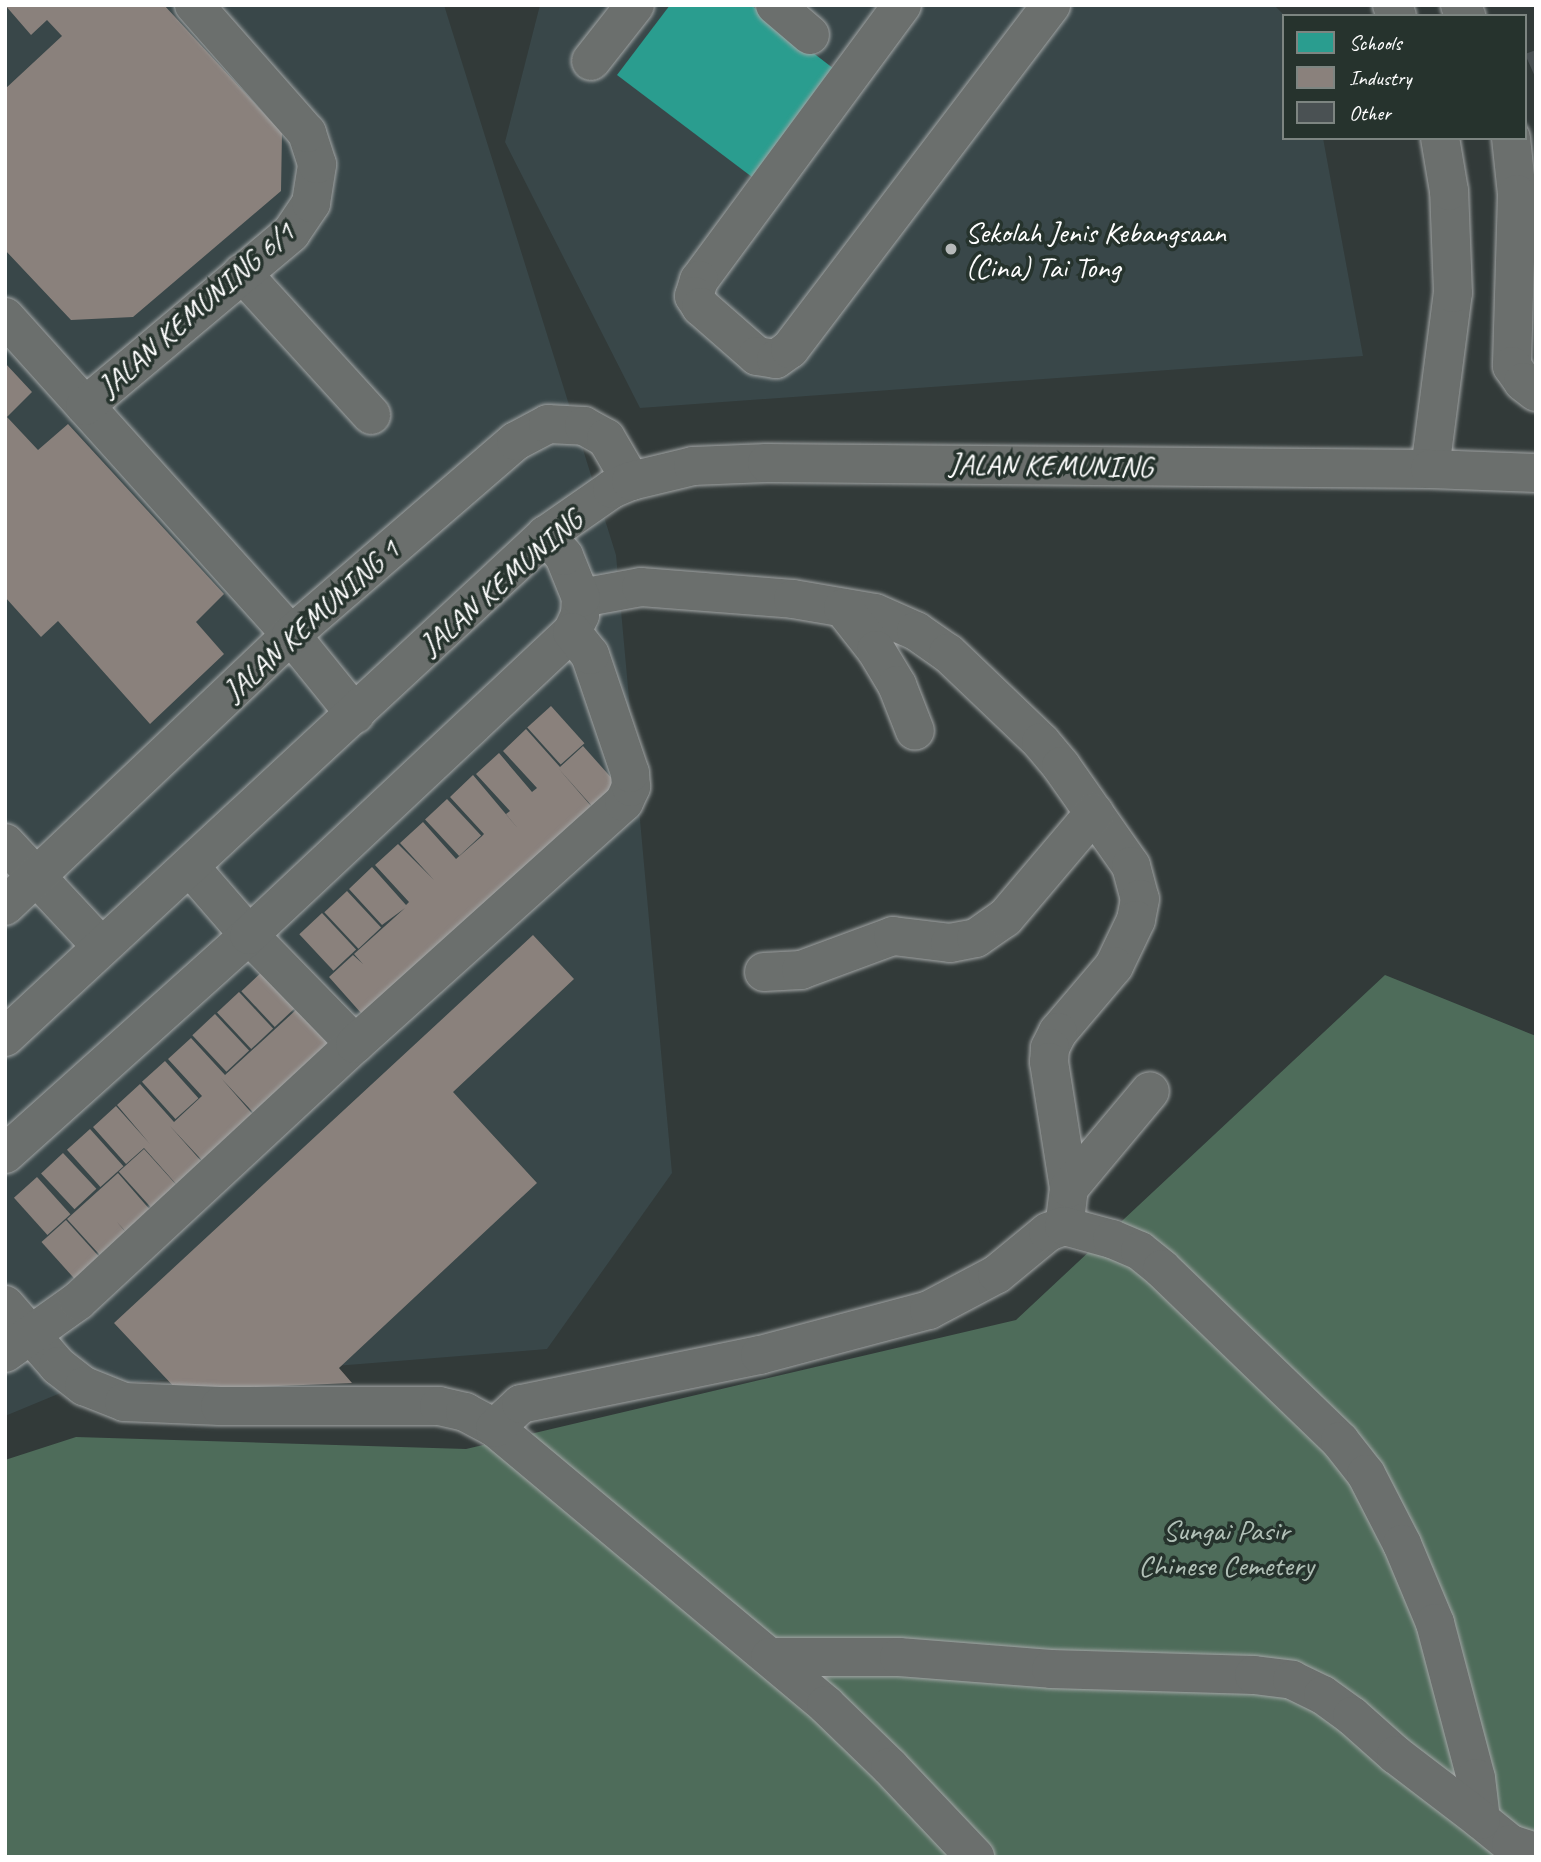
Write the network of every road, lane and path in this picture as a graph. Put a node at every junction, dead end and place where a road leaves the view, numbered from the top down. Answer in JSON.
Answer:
{"nodes":[{"id":1,"x":194,"y":5,"type":"edge"},
{"id":2,"x":635,"y":5,"type":"edge"},
{"id":3,"x":775,"y":5,"type":"edge"},
{"id":4,"x":902,"y":5,"type":"edge"},
{"id":5,"x":1051,"y":5,"type":"edge"},
{"id":6,"x":810,"y":35,"type":"dead end"},
{"id":7,"x":591,"y":61,"type":"dead end"},
{"id":8,"x":1440,"y":140,"type":"edge"},
{"id":9,"x":1511,"y":140,"type":"edge"},
{"id":10,"x":242,"y":273,"type":"junction"},
{"id":11,"x":5,"y":317,"type":"edge"},
{"id":12,"x":1536,"y":392,"type":"edge"},
{"id":13,"x":85,"y":406,"type":"junction"},
{"id":14,"x":371,"y":415,"type":"dead end"},
{"id":15,"x":1430,"y":469,"type":"junction"},
{"id":16,"x":1536,"y":473,"type":"edge"},
{"id":17,"x":631,"y":481,"type":"junction"},
{"id":18,"x":546,"y":535,"type":"junction"},
{"id":19,"x":843,"y":608,"type":"junction"},
{"id":20,"x":577,"y":615,"type":"junction"},
{"id":21,"x":290,"y":635,"type":"junction"},
{"id":22,"x":355,"y":714,"type":"junction"},
{"id":23,"x":915,"y":731,"type":"dead end"},
{"id":24,"x":1094,"y":813,"type":"junction"},
{"id":25,"x":5,"y":843,"type":"edge"},
{"id":26,"x":190,"y":867,"type":"junction"},
{"id":27,"x":35,"y":874,"type":"junction"},
{"id":28,"x":5,"y":906,"type":"edge"},
{"id":29,"x":248,"y":935,"type":"junction"},
{"id":30,"x":101,"y":946,"type":"junction"},
{"id":31,"x":764,"y":972,"type":"dead end"},
{"id":32,"x":5,"y":1037,"type":"edge"},
{"id":33,"x":355,"y":1044,"type":"junction"},
{"id":34,"x":1150,"y":1091,"type":"dead end"},
{"id":35,"x":5,"y":1154,"type":"edge"},
{"id":36,"x":1069,"y":1188,"type":"junction"},
{"id":37,"x":1064,"y":1226,"type":"junction"},
{"id":38,"x":5,"y":1305,"type":"edge"},
{"id":39,"x":18,"y":1345,"type":"edge"},
{"id":40,"x":495,"y":1427,"type":"junction"},
{"id":41,"x":770,"y":1657,"type":"junction"},
{"id":42,"x":1481,"y":1820,"type":"junction"},
{"id":43,"x":1536,"y":1852,"type":"edge"},
{"id":44,"x":975,"y":1857,"type":"edge"}],
"edges":[{"from":1,"to":10,"type":"street","name":"JALAN KEMUNING 6/1"},
{"from":2,"to":7,"type":"street"},
{"from":3,"to":6,"type":"street"},
{"from":4,"to":5,"type":"street"},
{"from":8,"to":15,"type":"street"},
{"from":9,"to":12,"type":"street"},
{"from":10,"to":13,"type":"street","name":"JALAN KEMUNING 6/1"},
{"from":10,"to":14,"type":"street"},
{"from":11,"to":13,"type":"street"},
{"from":13,"to":21,"type":"street"},
{"from":15,"to":16,"type":"street","name":"JALAN KEMUNING"},
{"from":15,"to":17,"type":"street","name":"JALAN KEMUNING"},
{"from":17,"to":18,"type":"street","name":"JALAN KEMUNING"},
{"from":17,"to":21,"type":"street","name":"JALAN KEMUNING 1"},
{"from":18,"to":20,"type":"street"},
{"from":18,"to":22,"type":"street","name":"JALAN KEMUNING"},
{"from":19,"to":20,"type":"street"},
{"from":19,"to":23,"type":"street"},
{"from":19,"to":24,"type":"street"},
{"from":20,"to":29,"type":"street"},
{"from":20,"to":33,"type":"street"},
{"from":21,"to":22,"type":"street"},
{"from":21,"to":27,"type":"street","name":"JALAN KEMUNING 1"},
{"from":22,"to":26,"type":"street","name":"JALAN KEMUNING"},
{"from":24,"to":31,"type":"street"},
{"from":24,"to":36,"type":"street"},
{"from":25,"to":27,"type":"street"},
{"from":26,"to":29,"type":"street"},
{"from":26,"to":30,"type":"street","name":"JALAN KEMUNING"},
{"from":27,"to":28,"type":"street","name":"JALAN KEMUNING 1"},
{"from":27,"to":30,"type":"street"},
{"from":29,"to":33,"type":"street"},
{"from":29,"to":35,"type":"street"},
{"from":30,"to":32,"type":"street","name":"JALAN KEMUNING"},
{"from":33,"to":39,"type":"street"},
{"from":34,"to":36,"type":"street"},
{"from":36,"to":37,"type":"street"},
{"from":37,"to":40,"type":"street"},
{"from":37,"to":42,"type":"street"},
{"from":38,"to":39,"type":"street"},
{"from":39,"to":40,"type":"street"},
{"from":40,"to":41,"type":"street"},
{"from":41,"to":42,"type":"street"},
{"from":41,"to":44,"type":"street"},
{"from":42,"to":43,"type":"street"}]}
